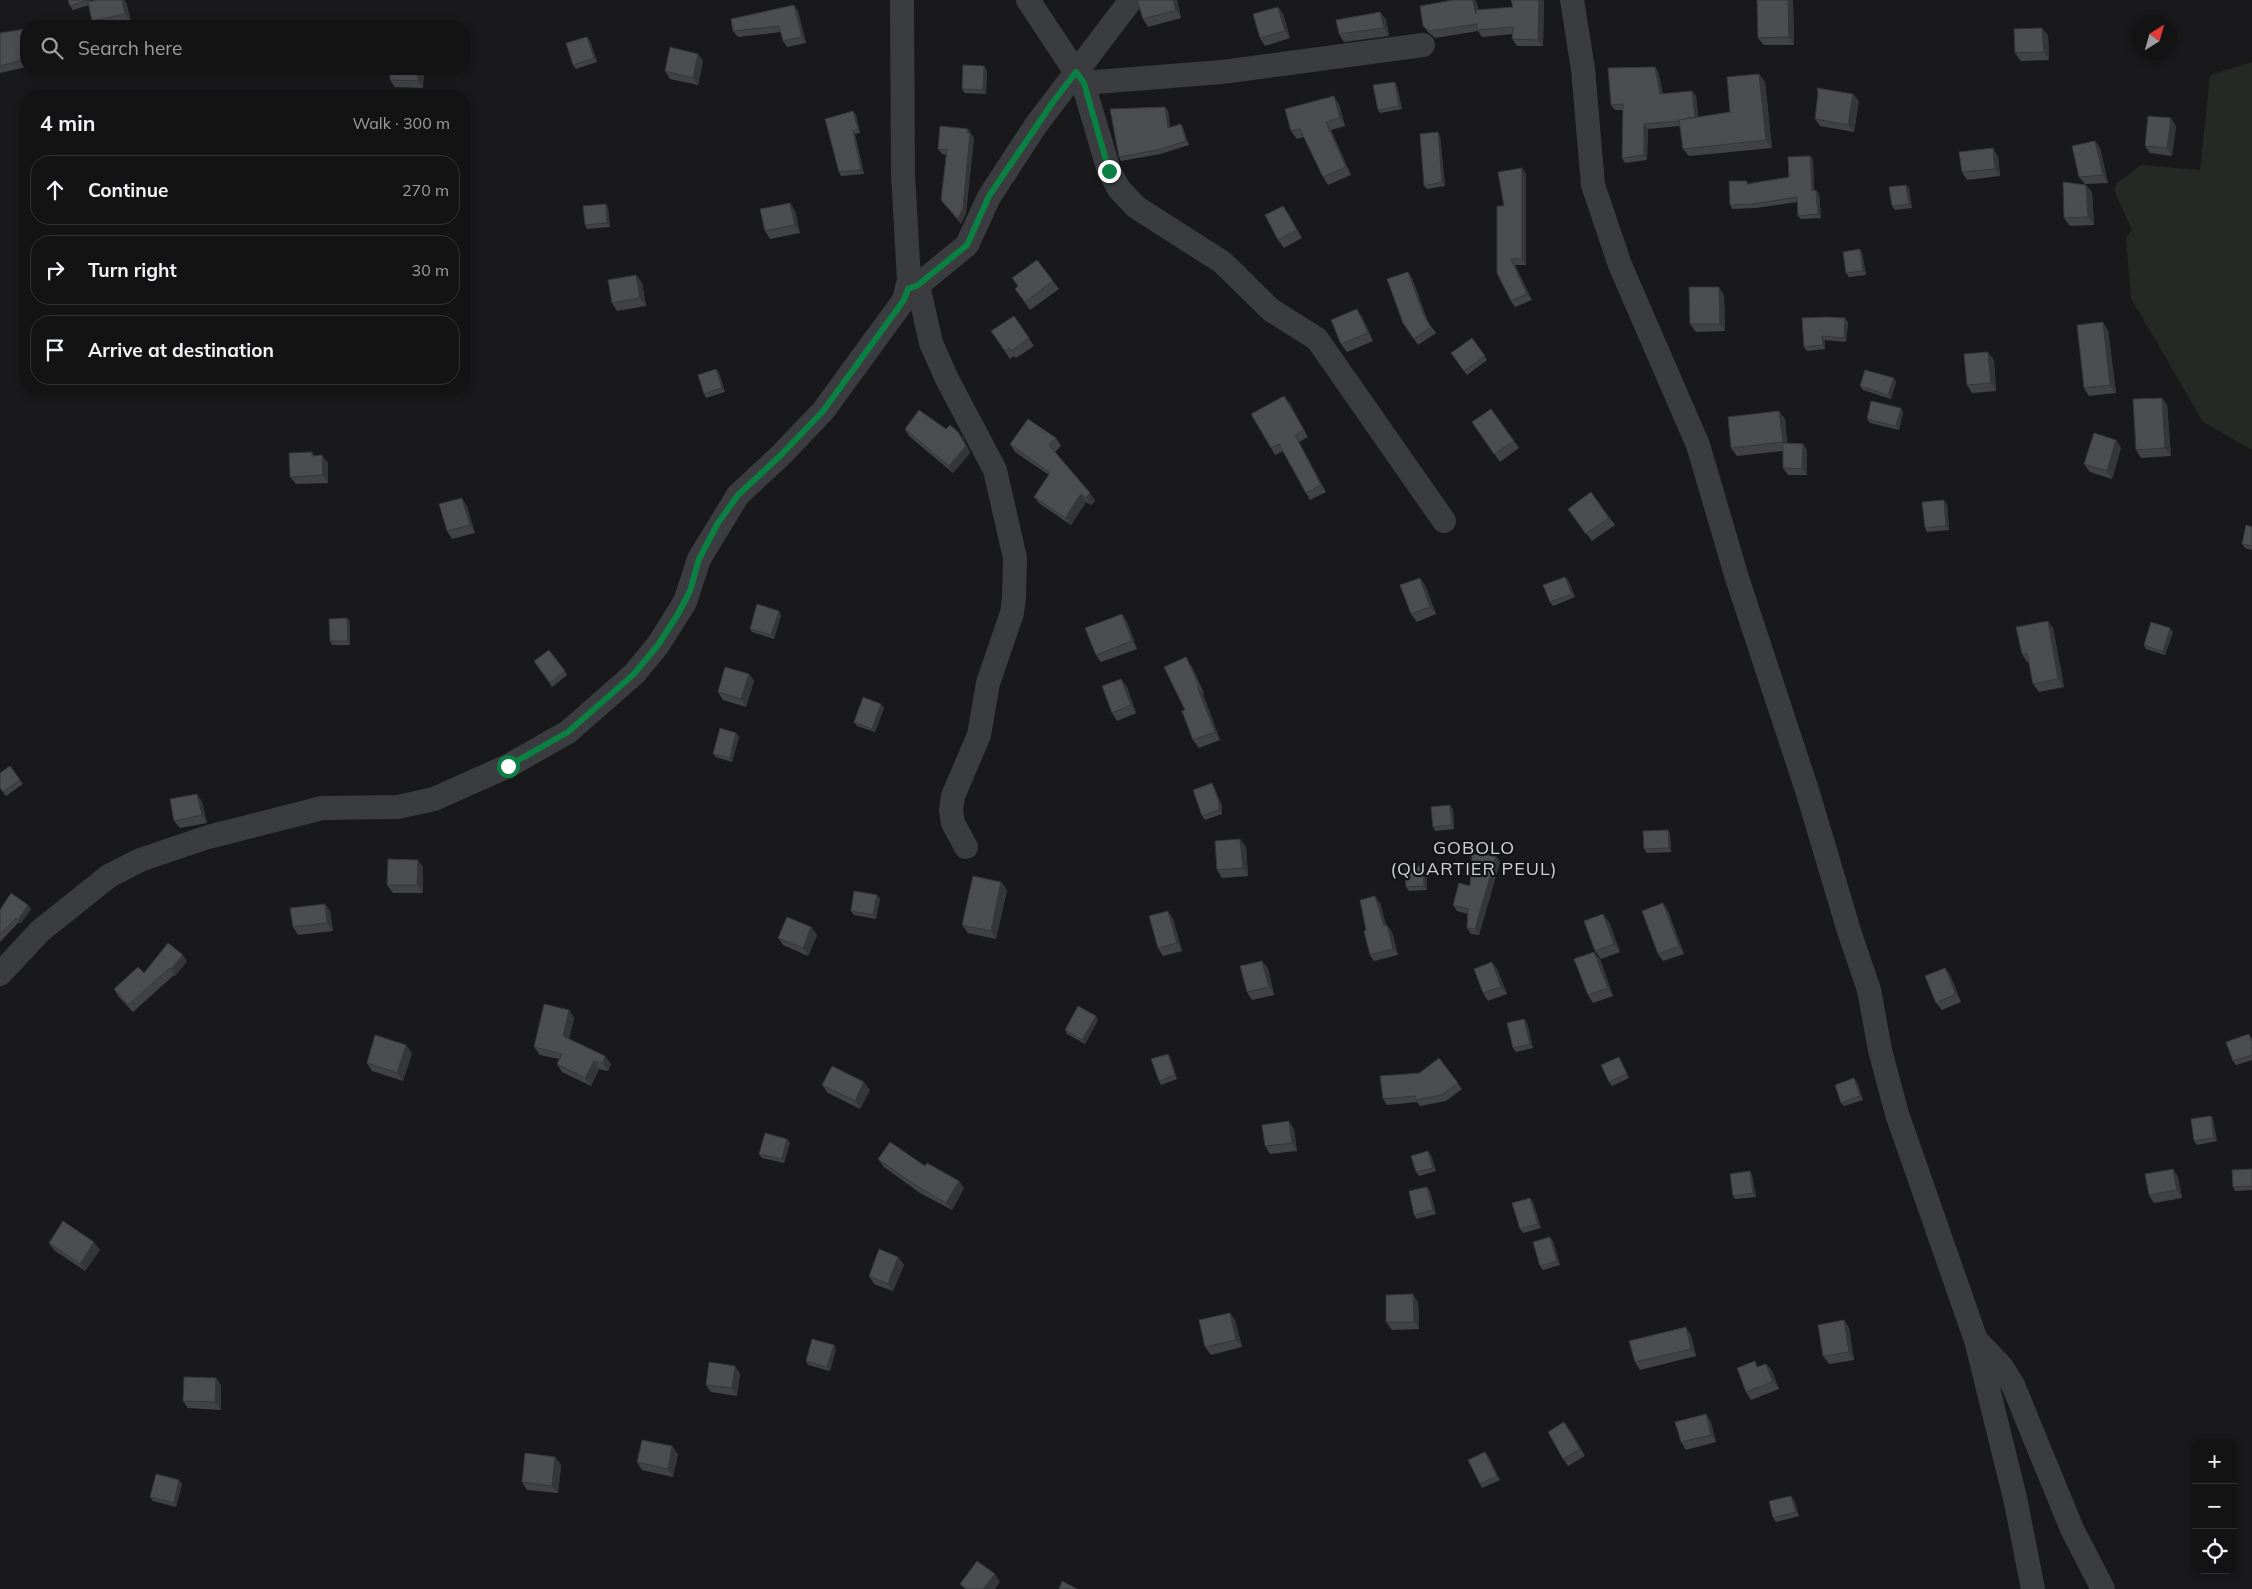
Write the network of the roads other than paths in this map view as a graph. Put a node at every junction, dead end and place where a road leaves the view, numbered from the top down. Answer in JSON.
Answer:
{"nodes":[{"id":1,"x":902,"y":0,"type":"edge"},
{"id":2,"x":1028,"y":0,"type":"edge"},
{"id":3,"x":1132,"y":0,"type":"edge"},
{"id":4,"x":1572,"y":0,"type":"edge"},
{"id":5,"x":1423,"y":45,"type":"dead end"},
{"id":6,"x":1080,"y":77,"type":"junction"},
{"id":7,"x":913,"y":287,"type":"junction"},
{"id":8,"x":1444,"y":521,"type":"dead end"},
{"id":9,"x":966,"y":847,"type":"dead end"},
{"id":10,"x":0,"y":974,"type":"edge"},
{"id":11,"x":1976,"y":1340,"type":"junction"},
{"id":12,"x":2033,"y":1589,"type":"edge"},
{"id":13,"x":2103,"y":1589,"type":"edge"}],
"edges":[{"from":1,"to":7,"type":"street"},
{"from":2,"to":6,"type":"street"},
{"from":3,"to":6,"type":"street"},
{"from":4,"to":11,"type":"street"},
{"from":5,"to":6,"type":"street"},
{"from":6,"to":7,"type":"street"},
{"from":6,"to":8,"type":"street"},
{"from":7,"to":9,"type":"street"},
{"from":7,"to":10,"type":"street"},
{"from":11,"to":12,"type":"street"},
{"from":11,"to":13,"type":"street"}]}
